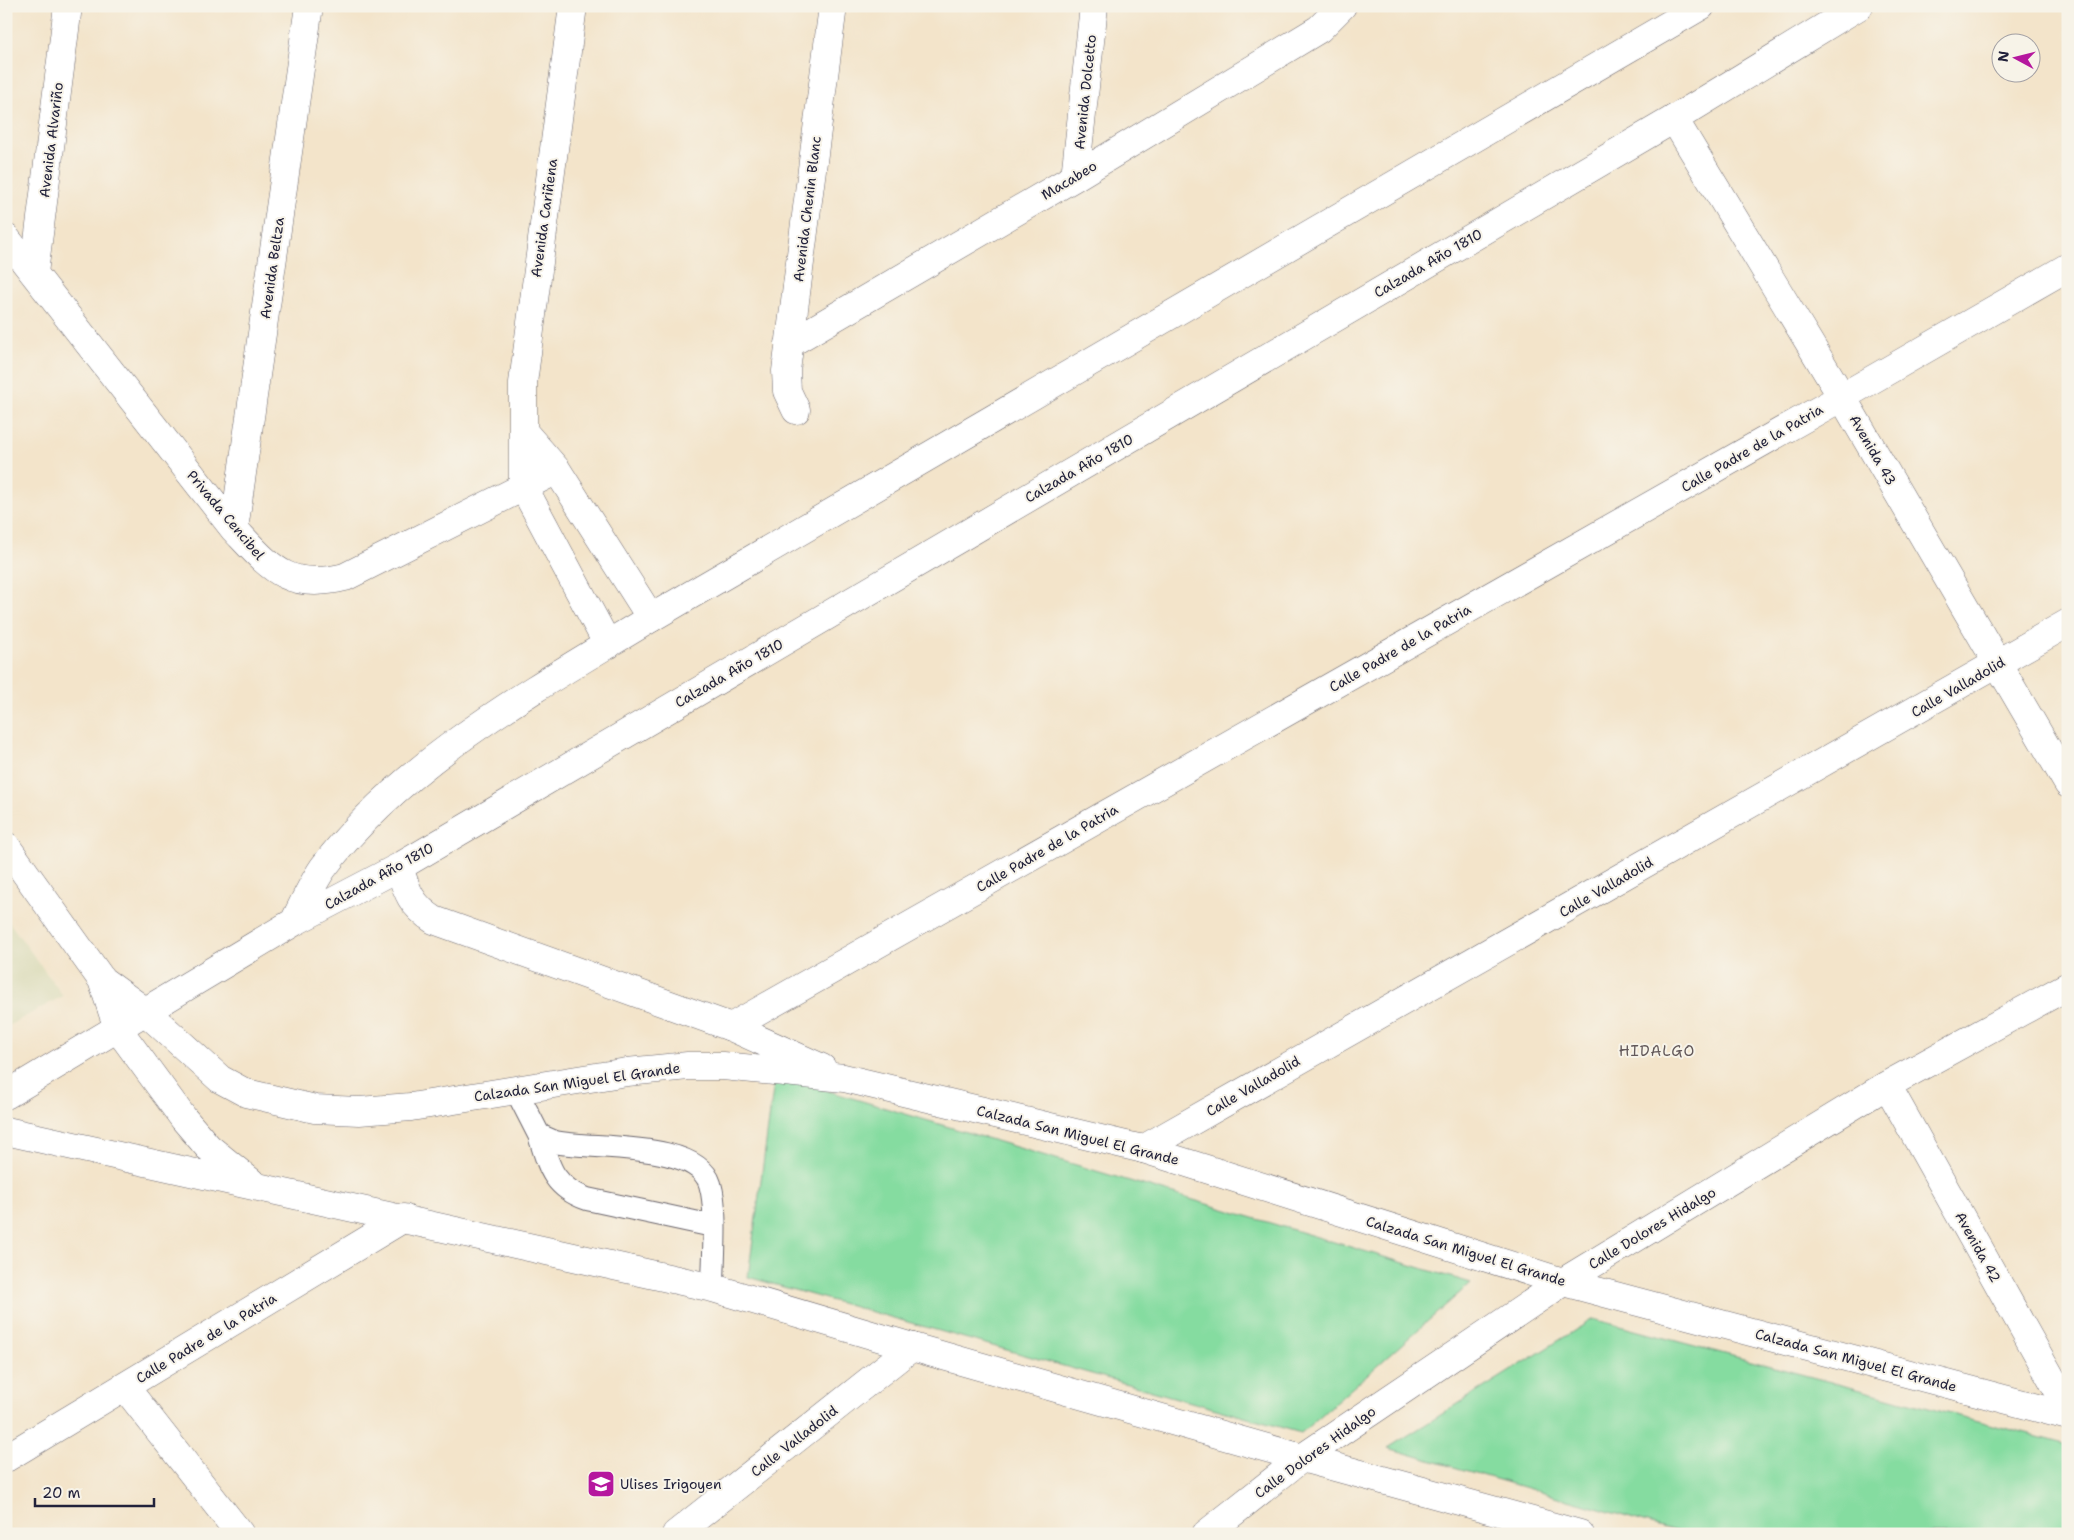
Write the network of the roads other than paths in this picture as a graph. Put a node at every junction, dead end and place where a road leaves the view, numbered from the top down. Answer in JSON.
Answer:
{"nodes":[{"id":1,"x":68,"y":6,"type":"edge"},
{"id":2,"x":309,"y":6,"type":"edge"},
{"id":3,"x":573,"y":6,"type":"edge"},
{"id":4,"x":833,"y":6,"type":"edge"},
{"id":5,"x":1094,"y":6,"type":"edge"},
{"id":6,"x":1342,"y":6,"type":"edge"},
{"id":7,"x":1701,"y":6,"type":"edge"},
{"id":8,"x":1859,"y":6,"type":"edge"},
{"id":9,"x":1674,"y":119,"type":"junction"},
{"id":10,"x":1075,"y":177,"type":"junction"},
{"id":11,"x":6,"y":238,"type":"edge"},
{"id":12,"x":2068,"y":267,"type":"edge"},
{"id":13,"x":34,"y":273,"type":"junction"},
{"id":14,"x":790,"y":344,"type":"junction"},
{"id":15,"x":1842,"y":397,"type":"junction"},
{"id":16,"x":796,"y":410,"type":"dead end"},
{"id":17,"x":523,"y":431,"type":"junction"},
{"id":18,"x":557,"y":470,"type":"junction"},
{"id":19,"x":523,"y":486,"type":"junction"},
{"id":20,"x":234,"y":529,"type":"junction"},
{"id":21,"x":651,"y":618,"type":"junction"},
{"id":22,"x":2068,"y":623,"type":"edge"},
{"id":23,"x":608,"y":645,"type":"junction"},
{"id":24,"x":1996,"y":665,"type":"junction"},
{"id":25,"x":2068,"y":784,"type":"edge"},
{"id":26,"x":6,"y":846,"type":"edge"},
{"id":27,"x":399,"y":867,"type":"junction"},
{"id":28,"x":294,"y":922,"type":"junction"},
{"id":29,"x":102,"y":980,"type":"junction"},
{"id":30,"x":2068,"y":986,"type":"edge"},
{"id":31,"x":146,"y":1012,"type":"junction"},
{"id":32,"x":731,"y":1027,"type":"junction"},
{"id":33,"x":118,"y":1029,"type":"junction"},
{"id":34,"x":844,"y":1078,"type":"junction"},
{"id":35,"x":1887,"y":1086,"type":"junction"},
{"id":36,"x":516,"y":1090,"type":"junction"},
{"id":37,"x":6,"y":1095,"type":"edge"},
{"id":38,"x":6,"y":1131,"type":"edge"},
{"id":39,"x":539,"y":1135,"type":"junction"},
{"id":40,"x":1143,"y":1149,"type":"junction"},
{"id":41,"x":256,"y":1186,"type":"junction"},
{"id":42,"x":404,"y":1218,"type":"junction"},
{"id":43,"x":713,"y":1226,"type":"junction"},
{"id":44,"x":1563,"y":1282,"type":"junction"},
{"id":45,"x":713,"y":1288,"type":"junction"},
{"id":46,"x":912,"y":1347,"type":"junction"},
{"id":47,"x":125,"y":1387,"type":"junction"},
{"id":48,"x":2068,"y":1408,"type":"edge"},
{"id":49,"x":2068,"y":1416,"type":"edge"},
{"id":50,"x":6,"y":1458,"type":"edge"},
{"id":51,"x":1302,"y":1458,"type":"junction"},
{"id":52,"x":240,"y":1534,"type":"edge"},
{"id":53,"x":676,"y":1534,"type":"edge"},
{"id":54,"x":1206,"y":1534,"type":"edge"},
{"id":55,"x":1580,"y":1534,"type":"edge"}],
"edges":[{"from":1,"to":13,"type":"street","name":"Avenida Alvariño"},
{"from":2,"to":20,"type":"street","name":"Avenida Beltza"},
{"from":3,"to":17,"type":"street","name":"Avenida Cariñena"},
{"from":4,"to":14,"type":"street","name":"Avenida Chenin Blanc"},
{"from":5,"to":10,"type":"street","name":"Avenida Dolcetto"},
{"from":6,"to":10,"type":"street","name":"Macabeo"},
{"from":7,"to":21,"type":"street","name":"Calzada Año 1810"},
{"from":8,"to":9,"type":"street","name":"Calzada Año 1810"},
{"from":9,"to":15,"type":"street","name":"Avenida 43"},
{"from":9,"to":27,"type":"street","name":"Calzada Año 1810"},
{"from":10,"to":14,"type":"street","name":"Macabeo"},
{"from":11,"to":13,"type":"street","name":"Privada Cencibel"},
{"from":12,"to":15,"type":"street","name":"Calle Padre de la Patria"},
{"from":13,"to":20,"type":"street","name":"Privada Cencibel"},
{"from":14,"to":16,"type":"street","name":"Avenida Chenin Blanc"},
{"from":15,"to":24,"type":"street","name":"Avenida 43"},
{"from":15,"to":32,"type":"street","name":"Calle Padre de la Patria"},
{"from":17,"to":18,"type":"street"},
{"from":17,"to":19,"type":"street","name":"Avenida Cariñena"},
{"from":18,"to":19,"type":"street","name":"Privada Cencibel"},
{"from":18,"to":21,"type":"street"},
{"from":19,"to":20,"type":"street","name":"Privada Cencibel"},
{"from":19,"to":23,"type":"street","name":"Avenida Cariñena"},
{"from":21,"to":23,"type":"street","name":"Calzada Año 1810"},
{"from":22,"to":24,"type":"street","name":"Calle Valladolid"},
{"from":23,"to":28,"type":"street","name":"Calzada Año 1810"},
{"from":24,"to":25,"type":"street","name":"Avenida 43"},
{"from":24,"to":40,"type":"street","name":"Calle Valladolid"},
{"from":26,"to":29,"type":"street","name":"Calzada San Miguel El Grande"},
{"from":27,"to":28,"type":"street","name":"Calzada Año 1810"},
{"from":27,"to":32,"type":"street"},
{"from":28,"to":31,"type":"street","name":"Calzada Año 1810"},
{"from":29,"to":31,"type":"street","name":"Calzada San Miguel El Grande"},
{"from":29,"to":33,"type":"street","name":"Calzada San Miguel El Grande"},
{"from":30,"to":35,"type":"street","name":"Calle Dolores Hidalgo"},
{"from":31,"to":33,"type":"street","name":"Calzada Año 1810"},
{"from":31,"to":36,"type":"street","name":"Calzada San Miguel El Grande"},
{"from":32,"to":34,"type":"street"},
{"from":33,"to":37,"type":"street","name":"Calzada Año 1810"},
{"from":33,"to":41,"type":"street","name":"Calzada San Miguel El Grande"},
{"from":34,"to":36,"type":"street","name":"Calzada San Miguel El Grande"},
{"from":34,"to":40,"type":"street","name":"Calzada San Miguel El Grande"},
{"from":35,"to":44,"type":"street","name":"Calle Dolores Hidalgo"},
{"from":35,"to":48,"type":"street","name":"Avenida 42"},
{"from":36,"to":39,"type":"lane"},
{"from":38,"to":41,"type":"street"},
{"from":39,"to":43,"type":"lane"},
{"from":39,"to":43,"type":"lane"},
{"from":40,"to":44,"type":"street","name":"Calzada San Miguel El Grande"},
{"from":41,"to":42,"type":"street","name":"Calzada San Miguel El Grande"},
{"from":42,"to":45,"type":"street","name":"Calzada San Miguel El Grande"},
{"from":42,"to":47,"type":"street","name":"Calle Padre de la Patria"},
{"from":43,"to":45,"type":"lane"},
{"from":44,"to":49,"type":"street","name":"Calzada San Miguel El Grande"},
{"from":44,"to":51,"type":"street","name":"Calle Dolores Hidalgo"},
{"from":45,"to":46,"type":"street","name":"Calzada San Miguel El Grande"},
{"from":46,"to":51,"type":"street","name":"Calzada San Miguel El Grande"},
{"from":46,"to":53,"type":"street","name":"Calle Valladolid"},
{"from":47,"to":50,"type":"street","name":"Calle Padre de la Patria"},
{"from":47,"to":52,"type":"street"},
{"from":51,"to":54,"type":"street","name":"Calle Dolores Hidalgo"},
{"from":51,"to":55,"type":"street","name":"Calzada San Miguel El Grande"}]}
